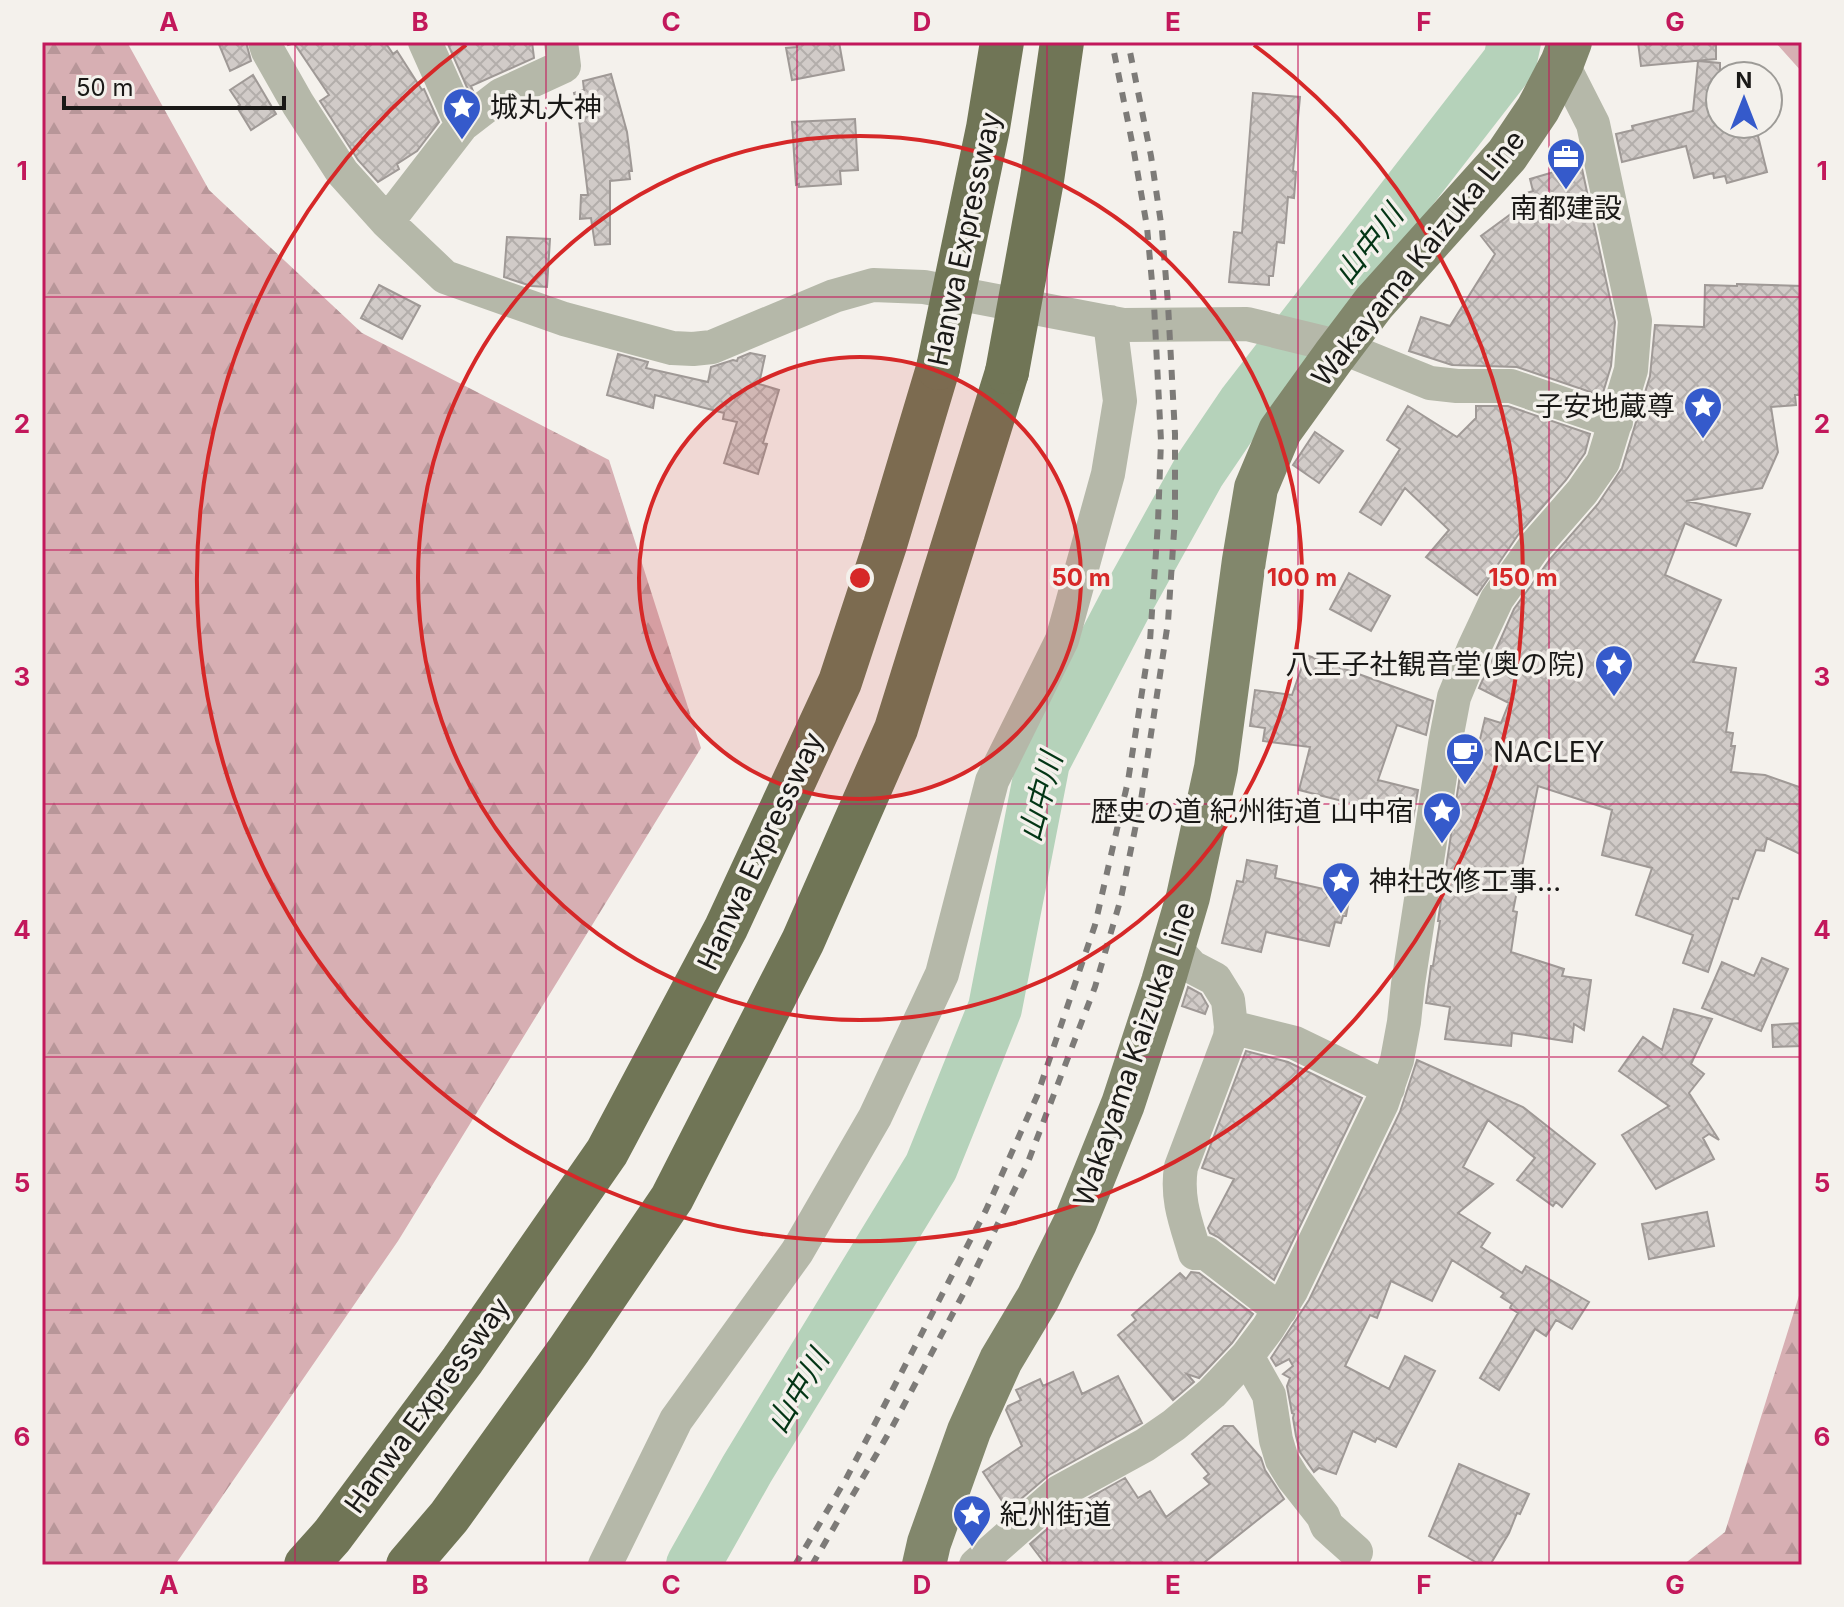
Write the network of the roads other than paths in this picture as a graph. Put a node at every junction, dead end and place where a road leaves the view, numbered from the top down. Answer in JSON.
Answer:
{"nodes":[{"id":1,"x":265,"y":42,"type":"edge"},
{"id":2,"x":425,"y":42,"type":"edge"},
{"id":3,"x":561,"y":42,"type":"edge"},
{"id":4,"x":1002,"y":42,"type":"edge"},
{"id":5,"x":1062,"y":42,"type":"edge"},
{"id":6,"x":1566,"y":53,"type":"edge"},
{"id":7,"x":462,"y":125,"type":"junction"},
{"id":8,"x":387,"y":222,"type":"junction"},
{"id":9,"x":1110,"y":322,"type":"junction"},
{"id":10,"x":1328,"y":344,"type":"junction"},
{"id":11,"x":1616,"y":422,"type":"junction"},
{"id":12,"x":1174,"y":947,"type":"junction"},
{"id":13,"x":1231,"y":1027,"type":"junction"},
{"id":14,"x":1388,"y":1088,"type":"junction"},
{"id":15,"x":1280,"y":1310,"type":"junction"},
{"id":16,"x":1247,"y":1356,"type":"junction"},
{"id":17,"x":1356,"y":1552,"type":"dead end"},
{"id":18,"x":306,"y":1565,"type":"edge"},
{"id":19,"x":408,"y":1565,"type":"edge"},
{"id":20,"x":605,"y":1565,"type":"edge"},
{"id":21,"x":924,"y":1565,"type":"edge"},
{"id":22,"x":976,"y":1565,"type":"edge"}],
"edges":[{"from":1,"to":8,"type":"street"},
{"from":2,"to":7,"type":"street"},
{"from":3,"to":7,"type":"street"},
{"from":4,"to":18,"type":"highway","name":"Hanwa Expressway","bridge":true},
{"from":5,"to":19,"type":"highway","bridge":true},
{"from":6,"to":10,"type":"main road","name":"Wakayama Kaizuka Line"},
{"from":6,"to":11,"type":"street"},
{"from":7,"to":8,"type":"street"},
{"from":8,"to":9,"type":"street"},
{"from":9,"to":10,"type":"street"},
{"from":9,"to":20,"type":"street"},
{"from":10,"to":11,"type":"street"},
{"from":10,"to":12,"type":"main road","name":"Wakayama Kaizuka Line"},
{"from":11,"to":14,"type":"street"},
{"from":12,"to":13,"type":"street"},
{"from":12,"to":21,"type":"main road","name":"Wakayama Kaizuka Line"},
{"from":13,"to":14,"type":"street"},
{"from":13,"to":15,"type":"street"},
{"from":14,"to":15,"type":"street"},
{"from":15,"to":16,"type":"street"},
{"from":16,"to":17,"type":"street"},
{"from":16,"to":22,"type":"street"}]}
